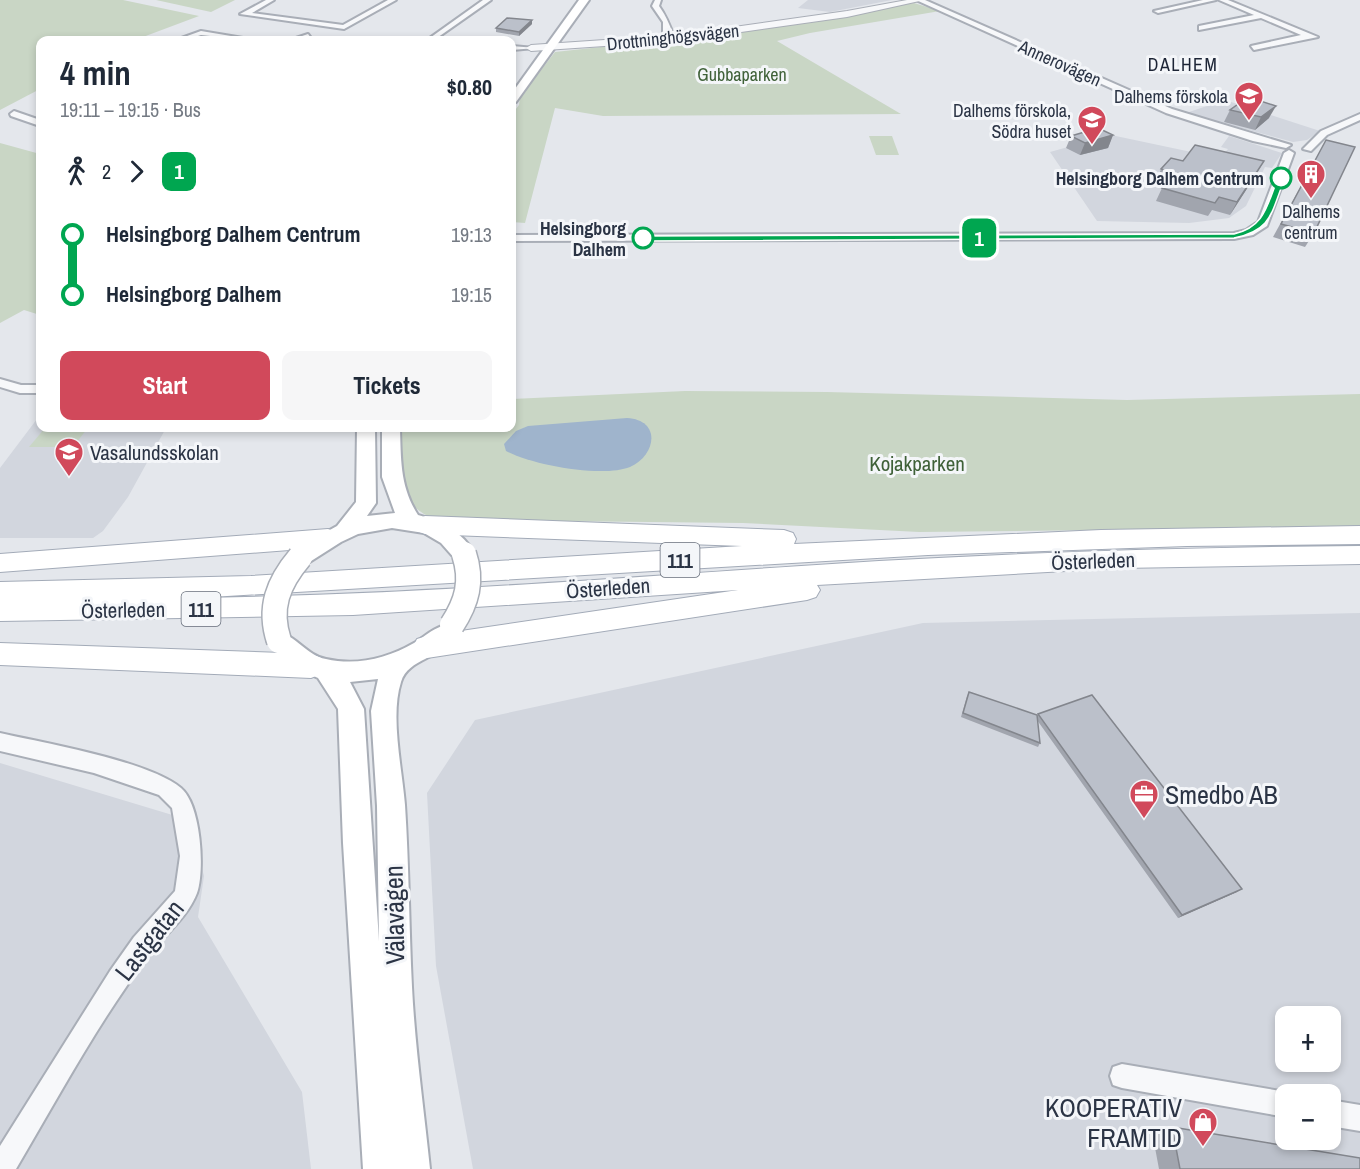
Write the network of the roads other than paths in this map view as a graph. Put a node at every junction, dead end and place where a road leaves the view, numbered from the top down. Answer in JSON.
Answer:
{"nodes":[{"id":1,"x":272,"y":0,"type":"edge"},
{"id":2,"x":393,"y":0,"type":"edge"},
{"id":3,"x":488,"y":0,"type":"edge"},
{"id":4,"x":572,"y":0,"type":"edge"},
{"id":5,"x":584,"y":0,"type":"edge"},
{"id":6,"x":658,"y":0,"type":"edge"},
{"id":7,"x":900,"y":0,"type":"edge"},
{"id":8,"x":919,"y":0,"type":"edge"},
{"id":9,"x":1213,"y":0,"type":"edge"},
{"id":10,"x":1222,"y":0,"type":"edge"},
{"id":11,"x":1158,"y":11,"type":"dead end"},
{"id":12,"x":562,"y":12,"type":"dead end"},
{"id":13,"x":1261,"y":16,"type":"junction"},
{"id":14,"x":814,"y":19,"type":"junction"},
{"id":15,"x":1202,"y":28,"type":"dead end"},
{"id":16,"x":188,"y":36,"type":"edge"},
{"id":17,"x":222,"y":36,"type":"edge"},
{"id":18,"x":436,"y":36,"type":"edge"},
{"id":19,"x":672,"y":38,"type":"junction"},
{"id":20,"x":535,"y":43,"type":"junction"},
{"id":21,"x":516,"y":47,"type":"edge"},
{"id":22,"x":549,"y":47,"type":"junction"},
{"id":23,"x":1254,"y":48,"type":"dead end"},
{"id":24,"x":523,"y":61,"type":"dead end"},
{"id":25,"x":516,"y":94,"type":"edge"},
{"id":26,"x":14,"y":114,"type":"dead end"},
{"id":27,"x":1360,"y":117,"type":"edge"},
{"id":28,"x":36,"y":122,"type":"edge"},
{"id":29,"x":1286,"y":149,"type":"junction"},
{"id":30,"x":1307,"y":149,"type":"junction"},
{"id":31,"x":1284,"y":170,"type":"junction"},
{"id":32,"x":516,"y":238,"type":"edge"},
{"id":33,"x":0,"y":383,"type":"edge"},
{"id":34,"x":36,"y":389,"type":"edge"},
{"id":35,"x":366,"y":432,"type":"edge"},
{"id":36,"x":392,"y":432,"type":"edge"},
{"id":37,"x":418,"y":524,"type":"junction"},
{"id":38,"x":336,"y":534,"type":"junction"},
{"id":39,"x":1360,"y":535,"type":"edge"},
{"id":40,"x":986,"y":553,"type":"junction"},
{"id":41,"x":1360,"y":555,"type":"edge"},
{"id":42,"x":0,"y":563,"type":"edge"},
{"id":43,"x":0,"y":592,"type":"edge"},
{"id":44,"x":0,"y":611,"type":"edge"},
{"id":45,"x":428,"y":648,"type":"junction"},
{"id":46,"x":0,"y":654,"type":"edge"},
{"id":47,"x":397,"y":663,"type":"junction"},
{"id":48,"x":319,"y":669,"type":"junction"},
{"id":49,"x":0,"y":742,"type":"edge"},
{"id":50,"x":1122,"y":1076,"type":"dead end"},
{"id":51,"x":1275,"y":1103,"type":"edge"},
{"id":52,"x":1341,"y":1115,"type":"edge"},
{"id":53,"x":1360,"y":1118,"type":"edge"},
{"id":54,"x":1,"y":1169,"type":"edge"},
{"id":55,"x":381,"y":1169,"type":"edge"},
{"id":56,"x":412,"y":1169,"type":"edge"}],
"edges":[{"from":1,"to":2,"type":"street"},
{"from":3,"to":18,"type":"street"},
{"from":4,"to":12,"type":"main road"},
{"from":5,"to":22,"type":"main road"},
{"from":6,"to":19,"type":"street"},
{"from":7,"to":14,"type":"street","name":"Drottninghögsvägen"},
{"from":8,"to":14,"type":"street","name":"Drottninghögsvägen"},
{"from":8,"to":29,"type":"street","name":"Annerovägen"},
{"from":9,"to":11,"type":"street"},
{"from":10,"to":13,"type":"street"},
{"from":13,"to":15,"type":"street"},
{"from":13,"to":23,"type":"street"},
{"from":14,"to":19,"type":"street","name":"Drottninghögsvägen"},
{"from":16,"to":17,"type":"street"},
{"from":19,"to":22,"type":"street","name":"Drottninghögsvägen"},
{"from":20,"to":21,"type":"street"},
{"from":20,"to":22,"type":"street","name":"Drottninghögsvägen"},
{"from":20,"to":24,"type":"main road"},
{"from":22,"to":25,"type":"main road"},
{"from":26,"to":28,"type":"street"},
{"from":27,"to":30,"type":"street"},
{"from":29,"to":30,"type":"street"},
{"from":29,"to":30,"type":"street"},
{"from":29,"to":31,"type":"street"},
{"from":30,"to":31,"type":"street"},
{"from":31,"to":32,"type":"street"},
{"from":33,"to":34,"type":"street"},
{"from":35,"to":38,"type":"main road"},
{"from":36,"to":37,"type":"main road"},
{"from":37,"to":38,"type":"main road"},
{"from":37,"to":40,"type":"main road"},
{"from":37,"to":45,"type":"main road","bridge":true},
{"from":38,"to":42,"type":"main road"},
{"from":38,"to":48,"type":"main road","bridge":true},
{"from":39,"to":40,"type":"main road","name":"Österleden","number":"111"},
{"from":40,"to":41,"type":"main road","name":"Österleden","number":"111"},
{"from":40,"to":43,"type":"main road","name":"Österleden","number":"111"},
{"from":40,"to":44,"type":"main road","name":"Österleden","number":"111"},
{"from":40,"to":45,"type":"main road"},
{"from":45,"to":47,"type":"main road"},
{"from":46,"to":48,"type":"main road"},
{"from":47,"to":48,"type":"main road"},
{"from":47,"to":56,"type":"main road","name":"Välavägen"},
{"from":48,"to":55,"type":"main road","name":"Välavägen"},
{"from":49,"to":54,"type":"street","name":"Lastgatan"},
{"from":50,"to":51,"type":"street"},
{"from":52,"to":53,"type":"street"}]}
